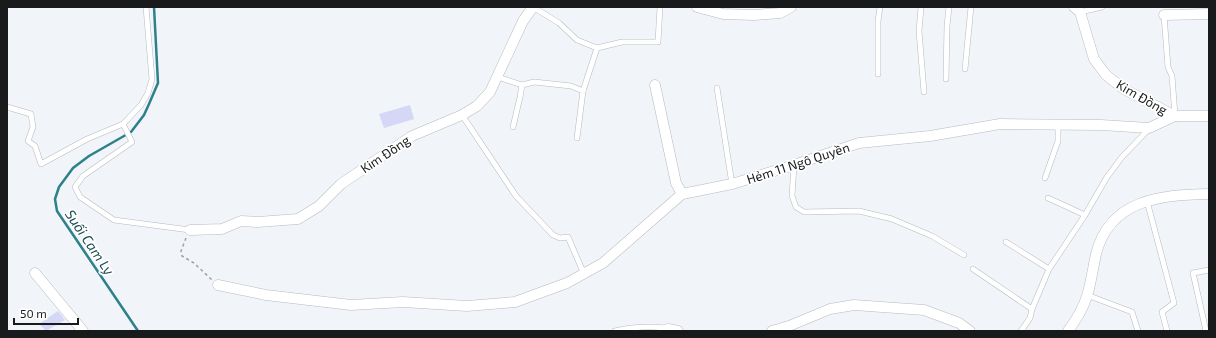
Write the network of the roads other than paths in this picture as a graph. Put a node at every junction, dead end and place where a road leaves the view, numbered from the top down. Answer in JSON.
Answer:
{"nodes":[{"id":1,"x":146,"y":7,"type":"edge"},
{"id":2,"x":533,"y":7,"type":"edge"},
{"id":3,"x":660,"y":7,"type":"edge"},
{"id":4,"x":697,"y":7,"type":"edge"},
{"id":5,"x":791,"y":7,"type":"edge"},
{"id":6,"x":880,"y":7,"type":"edge"},
{"id":7,"x":921,"y":7,"type":"edge"},
{"id":8,"x":949,"y":7,"type":"edge"},
{"id":9,"x":971,"y":7,"type":"edge"},
{"id":10,"x":1102,"y":7,"type":"edge"},
{"id":11,"x":1077,"y":10,"type":"edge"},
{"id":12,"x":1209,"y":14,"type":"edge"},
{"id":13,"x":1164,"y":15,"type":"joint"},
{"id":14,"x":597,"y":48,"type":"junction"},
{"id":15,"x":965,"y":69,"type":"dead end"},
{"id":16,"x":878,"y":74,"type":"dead end"},
{"id":17,"x":498,"y":77,"type":"junction"},
{"id":18,"x":946,"y":79,"type":"dead end"},
{"id":19,"x":522,"y":85,"type":"junction"},
{"id":20,"x":655,"y":85,"type":"dead end"},
{"id":21,"x":717,"y":88,"type":"dead end"},
{"id":22,"x":583,"y":91,"type":"junction"},
{"id":23,"x":924,"y":92,"type":"dead end"},
{"id":24,"x":7,"y":107,"type":"edge"},
{"id":25,"x":462,"y":114,"type":"junction"},
{"id":26,"x":1175,"y":116,"type":"junction"},
{"id":27,"x":1209,"y":116,"type":"edge"},
{"id":28,"x":123,"y":124,"type":"junction"},
{"id":29,"x":1058,"y":125,"type":"junction"},
{"id":30,"x":512,"y":128,"type":"dead end"},
{"id":31,"x":1150,"y":128,"type":"junction"},
{"id":32,"x":577,"y":138,"type":"dead end"},
{"id":33,"x":794,"y":166,"type":"junction"},
{"id":34,"x":1045,"y":178,"type":"dead end"},
{"id":35,"x":732,"y":184,"type":"junction"},
{"id":36,"x":682,"y":194,"type":"junction"},
{"id":37,"x":1209,"y":194,"type":"edge"},
{"id":38,"x":1048,"y":198,"type":"dead end"},
{"id":39,"x":1147,"y":200,"type":"junction"},
{"id":40,"x":1085,"y":215,"type":"junction"},
{"id":41,"x":190,"y":230,"type":"joint"},
{"id":42,"x":1006,"y":242,"type":"dead end"},
{"id":43,"x":964,"y":255,"type":"dead end"},
{"id":44,"x":973,"y":269,"type":"dead end"},
{"id":45,"x":1049,"y":269,"type":"junction"},
{"id":46,"x":1209,"y":270,"type":"edge"},
{"id":47,"x":35,"y":273,"type":"dead end"},
{"id":48,"x":584,"y":274,"type":"junction"},
{"id":49,"x":218,"y":285,"type":"road end"},
{"id":50,"x":1087,"y":296,"type":"junction"},
{"id":51,"x":1032,"y":309,"type":"junction"},
{"id":52,"x":790,"y":329,"type":"edge"},
{"id":53,"x":666,"y":330,"type":"edge"},
{"id":54,"x":83,"y":331,"type":"edge"},
{"id":55,"x":615,"y":331,"type":"edge"},
{"id":56,"x":678,"y":331,"type":"edge"},
{"id":57,"x":772,"y":331,"type":"edge"},
{"id":58,"x":970,"y":331,"type":"edge"},
{"id":59,"x":1021,"y":331,"type":"edge"},
{"id":60,"x":1068,"y":331,"type":"edge"},
{"id":61,"x":1138,"y":331,"type":"edge"},
{"id":62,"x":1167,"y":331,"type":"edge"},
{"id":63,"x":1206,"y":331,"type":"edge"}],
"edges":[{"from":1,"to":28,"type":"lane"},
{"from":2,"to":14,"type":"lane"},
{"from":2,"to":17,"type":"street","name":"Kim Đồng"},
{"from":3,"to":14,"type":"lane"},
{"from":4,"to":5,"type":"street"},
{"from":6,"to":16,"type":"lane"},
{"from":7,"to":23,"type":"lane"},
{"from":8,"to":18,"type":"lane"},
{"from":9,"to":15,"type":"lane"},
{"from":10,"to":11,"type":"lane"},
{"from":11,"to":26,"type":"street","name":"Kim Đồng"},
{"from":12,"to":13,"type":"street"},
{"from":13,"to":26,"type":"lane"},
{"from":14,"to":22,"type":"lane"},
{"from":17,"to":19,"type":"lane"},
{"from":17,"to":25,"type":"street","name":"Kim Đồng"},
{"from":19,"to":22,"type":"lane"},
{"from":19,"to":30,"type":"lane"},
{"from":20,"to":36,"type":"street"},
{"from":21,"to":35,"type":"lane"},
{"from":22,"to":32,"type":"lane"},
{"from":24,"to":28,"type":"lane"},
{"from":25,"to":41,"type":"street","name":"Kim Đồng"},
{"from":25,"to":48,"type":"lane"},
{"from":26,"to":27,"type":"street","name":"Kim Đồng"},
{"from":26,"to":31,"type":"street","name":"Hẻm 11 Ngô Quyền"},
{"from":28,"to":41,"type":"lane"},
{"from":29,"to":31,"type":"street","name":"Hẻm 11 Ngô Quyền"},
{"from":29,"to":33,"type":"street","name":"Hẻm 11 Ngô Quyền"},
{"from":29,"to":34,"type":"lane"},
{"from":31,"to":40,"type":"lane","name":"Hẻm 11 Ngô Quyền"},
{"from":33,"to":35,"type":"street","name":"Hẻm 11 Ngô Quyền"},
{"from":33,"to":43,"type":"lane"},
{"from":35,"to":36,"type":"street","name":"Hẻm 11 Ngô Quyền"},
{"from":36,"to":48,"type":"street","name":"Hẻm 11 Ngô Quyền"},
{"from":37,"to":39,"type":"street"},
{"from":38,"to":40,"type":"lane"},
{"from":39,"to":50,"type":"street"},
{"from":39,"to":62,"type":"lane"},
{"from":40,"to":45,"type":"lane","name":"Hẻm 11 Ngô Quyền"},
{"from":42,"to":45,"type":"lane"},
{"from":44,"to":51,"type":"lane"},
{"from":45,"to":51,"type":"lane","name":"Hẻm 11 Ngô Quyền"},
{"from":46,"to":63,"type":"lane"},
{"from":47,"to":54,"type":"street"},
{"from":48,"to":49,"type":"street","name":"Hẻm 11 Ngô Quyền"},
{"from":50,"to":60,"type":"street"},
{"from":50,"to":61,"type":"lane"},
{"from":51,"to":59,"type":"lane","name":"Hẻm 11 Ngô Quyền"},
{"from":52,"to":57,"type":"street"},
{"from":52,"to":58,"type":"street"},
{"from":53,"to":55,"type":"lane"},
{"from":53,"to":56,"type":"street"}]}
